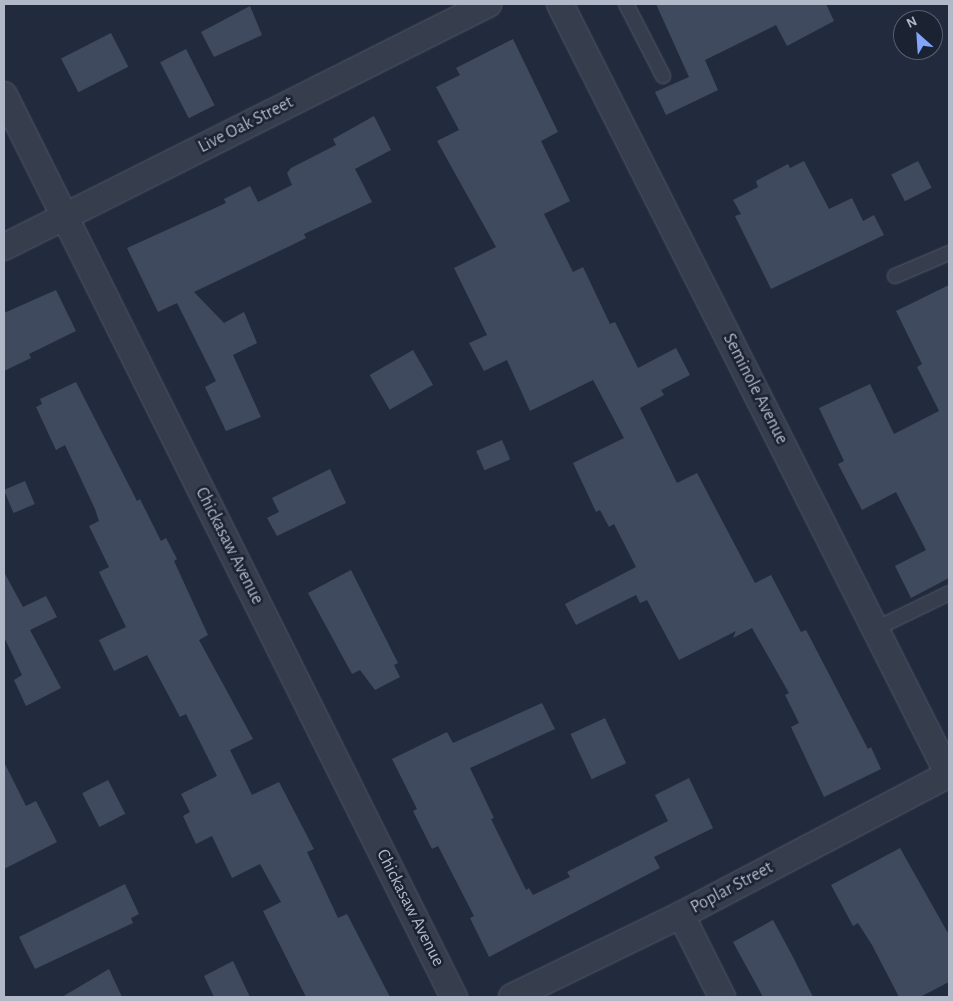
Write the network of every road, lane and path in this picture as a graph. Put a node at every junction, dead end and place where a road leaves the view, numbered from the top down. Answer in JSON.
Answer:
{"nodes":[{"id":1,"x":488,"y":4,"type":"edge"},
{"id":2,"x":560,"y":4,"type":"edge"},
{"id":3,"x":626,"y":4,"type":"edge"},
{"id":4,"x":663,"y":76,"type":"dead end"},
{"id":5,"x":4,"y":95,"type":"edge"},
{"id":6,"x":64,"y":217,"type":"junction"},
{"id":7,"x":4,"y":247,"type":"edge"},
{"id":8,"x":949,"y":253,"type":"edge"},
{"id":9,"x":895,"y":276,"type":"dead end"},
{"id":10,"x":949,"y":593,"type":"edge"},
{"id":11,"x":875,"y":629,"type":"junction"},
{"id":12,"x":949,"y":774,"type":"edge"},
{"id":13,"x":681,"y":915,"type":"junction"},
{"id":14,"x":454,"y":997,"type":"edge"},
{"id":15,"x":512,"y":997,"type":"edge"},
{"id":16,"x":722,"y":997,"type":"edge"}],
"edges":[{"from":1,"to":6,"type":"street","name":"Live Oak Street"},
{"from":2,"to":11,"type":"street","name":"Seminole Avenue"},
{"from":3,"to":4,"type":"lane"},
{"from":5,"to":6,"type":"street","name":"Chickasaw Avenue"},
{"from":6,"to":7,"type":"street","name":"Live Oak Street"},
{"from":6,"to":14,"type":"street","name":"Chickasaw Avenue"},
{"from":8,"to":9,"type":"lane"},
{"from":10,"to":11,"type":"lane"},
{"from":11,"to":12,"type":"street","name":"Seminole Avenue"},
{"from":12,"to":13,"type":"street","name":"Poplar Street"},
{"from":13,"to":15,"type":"street","name":"Poplar Street"},
{"from":13,"to":16,"type":"street"}]}
